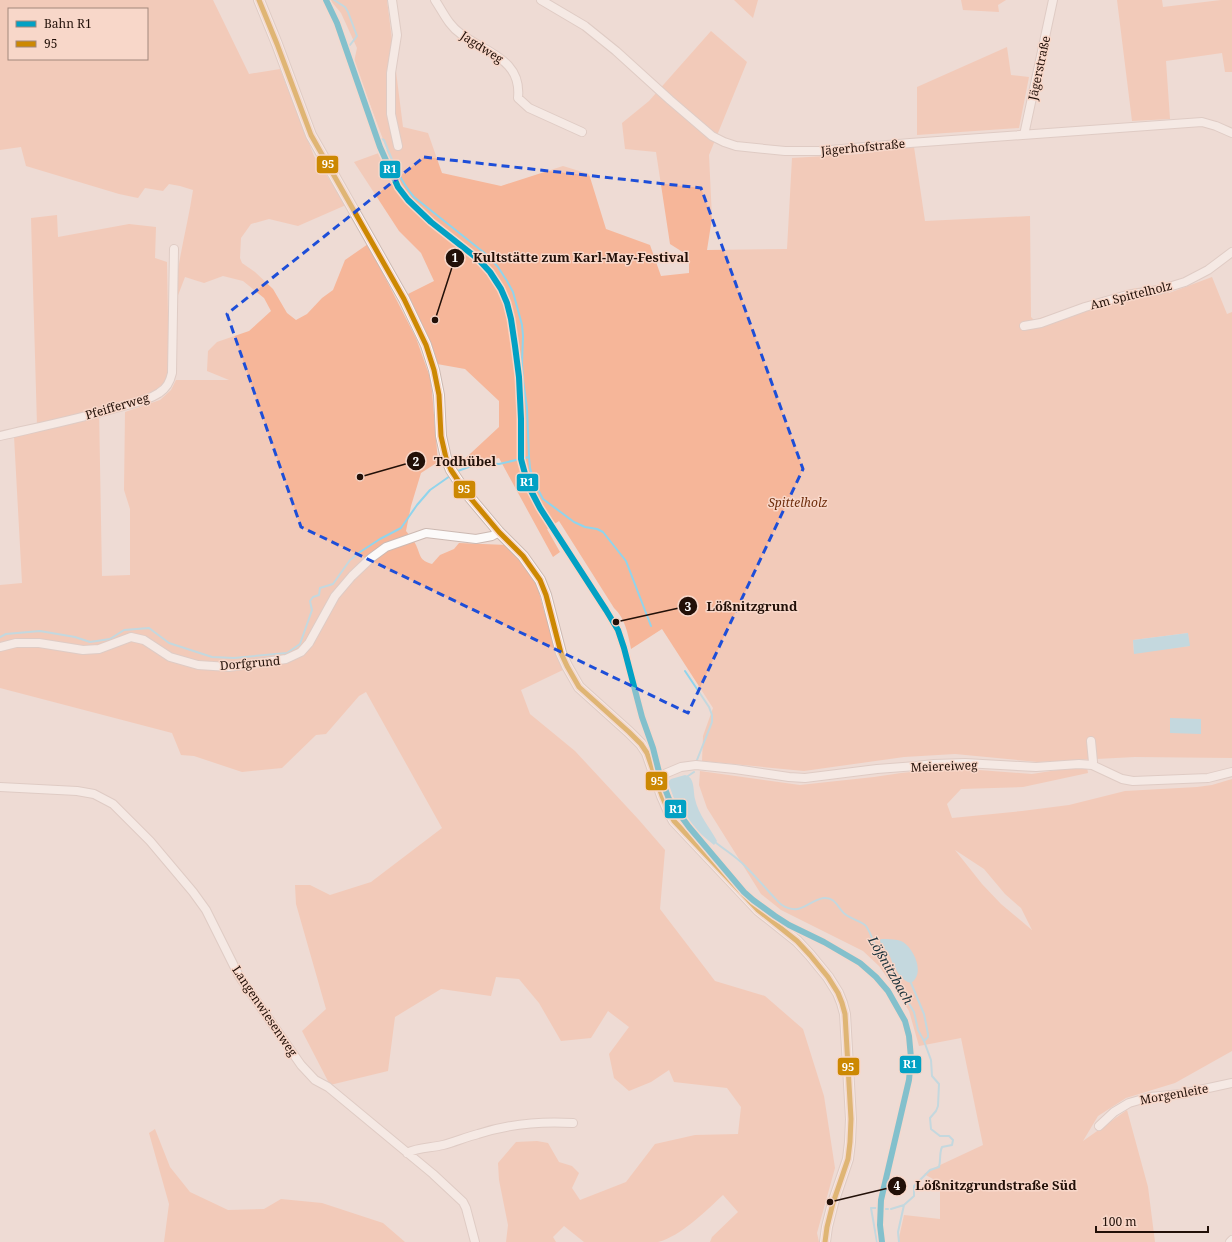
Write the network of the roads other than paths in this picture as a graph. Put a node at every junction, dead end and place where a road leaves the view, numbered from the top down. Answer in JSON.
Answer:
{"nodes":[{"id":1,"x":259,"y":0,"type":"edge"},
{"id":2,"x":392,"y":0,"type":"edge"},
{"id":3,"x":435,"y":0,"type":"edge"},
{"id":4,"x":542,"y":0,"type":"edge"},
{"id":5,"x":1054,"y":0,"type":"edge"},
{"id":6,"x":582,"y":132,"type":"dead end"},
{"id":7,"x":1232,"y":133,"type":"edge"},
{"id":8,"x":1024,"y":135,"type":"junction"},
{"id":9,"x":398,"y":146,"type":"dead end"},
{"id":10,"x":174,"y":249,"type":"dead end"},
{"id":11,"x":1232,"y":252,"type":"edge"},
{"id":12,"x":1024,"y":326,"type":"dead end"},
{"id":13,"x":0,"y":436,"type":"edge"},
{"id":14,"x":499,"y":532,"type":"junction"},
{"id":15,"x":0,"y":647,"type":"edge"},
{"id":16,"x":1091,"y":741,"type":"dead end"},
{"id":17,"x":1092,"y":765,"type":"junction"},
{"id":18,"x":1232,"y":772,"type":"edge"},
{"id":19,"x":655,"y":778,"type":"junction"},
{"id":20,"x":0,"y":787,"type":"edge"},
{"id":21,"x":1232,"y":1083,"type":"edge"},
{"id":22,"x":573,"y":1123,"type":"dead end"},
{"id":23,"x":1099,"y":1126,"type":"dead end"},
{"id":24,"x":407,"y":1153,"type":"junction"},
{"id":25,"x":475,"y":1242,"type":"edge"},
{"id":26,"x":825,"y":1242,"type":"edge"}],
"edges":[{"from":1,"to":14,"type":"street"},
{"from":2,"to":9,"type":"street"},
{"from":3,"to":6,"type":"street","name":"Jagdweg"},
{"from":4,"to":8,"type":"street","name":"Jägerhofstraße"},
{"from":5,"to":8,"type":"street","name":"Jägerstraße"},
{"from":7,"to":8,"type":"street","name":"Jägerhofstraße"},
{"from":10,"to":13,"type":"street","name":"Pfeifferweg"},
{"from":11,"to":12,"type":"street","name":"Am Spittelholz"},
{"from":14,"to":15,"type":"street","name":"Dorfgrund"},
{"from":14,"to":19,"type":"street"},
{"from":16,"to":17,"type":"street"},
{"from":17,"to":18,"type":"street","name":"Meiereiweg"},
{"from":17,"to":19,"type":"street","name":"Meiereiweg"},
{"from":19,"to":26,"type":"street"},
{"from":20,"to":24,"type":"street","name":"Langenwiesenweg"},
{"from":21,"to":23,"type":"street","name":"Morgenleite"},
{"from":22,"to":24,"type":"street"},
{"from":24,"to":25,"type":"street","name":"Langenwiesenweg"}]}
